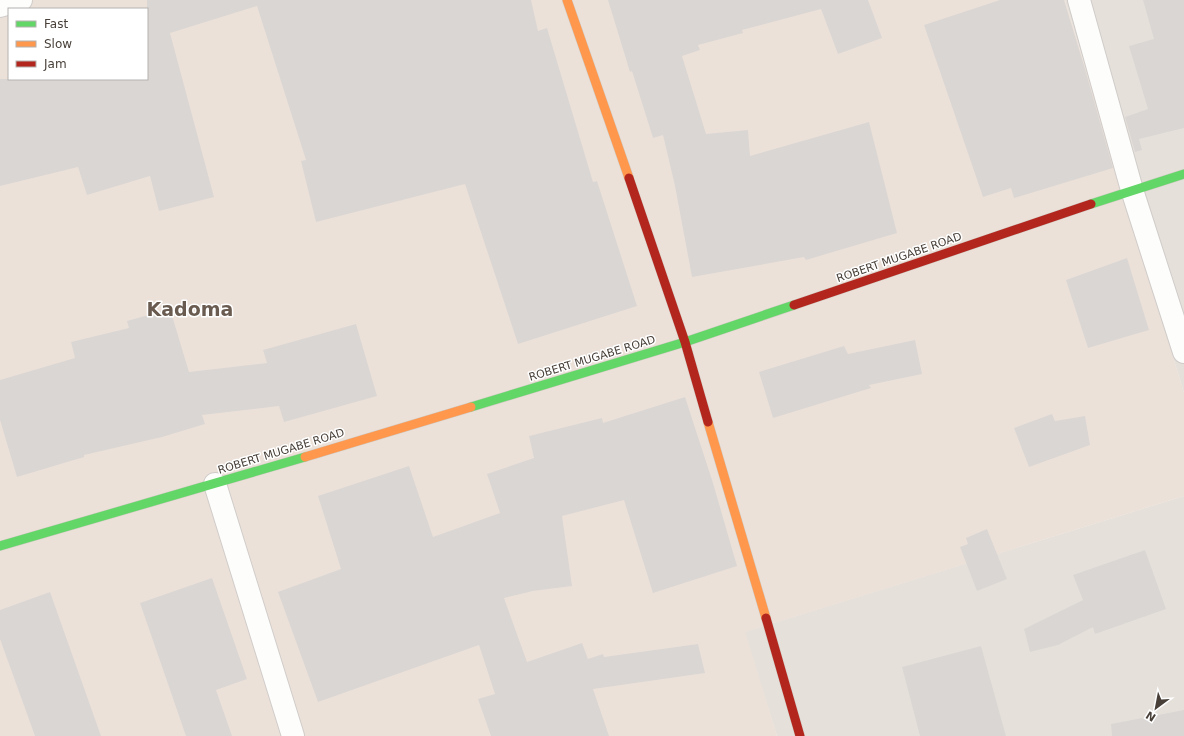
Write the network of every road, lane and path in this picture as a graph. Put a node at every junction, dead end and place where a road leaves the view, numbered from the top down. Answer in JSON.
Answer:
{"nodes":[{"id":1,"x":21,"y":0,"type":"edge"},
{"id":2,"x":567,"y":0,"type":"edge"},
{"id":3,"x":1079,"y":0,"type":"edge"},
{"id":4,"x":0,"y":6,"type":"edge"},
{"id":5,"x":1184,"y":174,"type":"edge"},
{"id":6,"x":1132,"y":190,"type":"junction"},
{"id":7,"x":685,"y":342,"type":"junction"},
{"id":8,"x":1184,"y":352,"type":"edge"},
{"id":9,"x":215,"y":484,"type":"junction"},
{"id":10,"x":0,"y":546,"type":"edge"},
{"id":11,"x":293,"y":736,"type":"edge"},
{"id":12,"x":800,"y":736,"type":"edge"}],
"edges":[{"from":1,"to":4,"type":"street"},
{"from":2,"to":7,"type":"street"},
{"from":3,"to":6,"type":"street"},
{"from":5,"to":6,"type":"street","name":"ROBERT MUGABE ROAD"},
{"from":6,"to":7,"type":"street","name":"ROBERT MUGABE ROAD"},
{"from":6,"to":8,"type":"street"},
{"from":7,"to":9,"type":"street","name":"ROBERT MUGABE ROAD"},
{"from":7,"to":12,"type":"street"},
{"from":9,"to":10,"type":"street","name":"ROBERT MUGABE ROAD"},
{"from":9,"to":11,"type":"street"}]}
